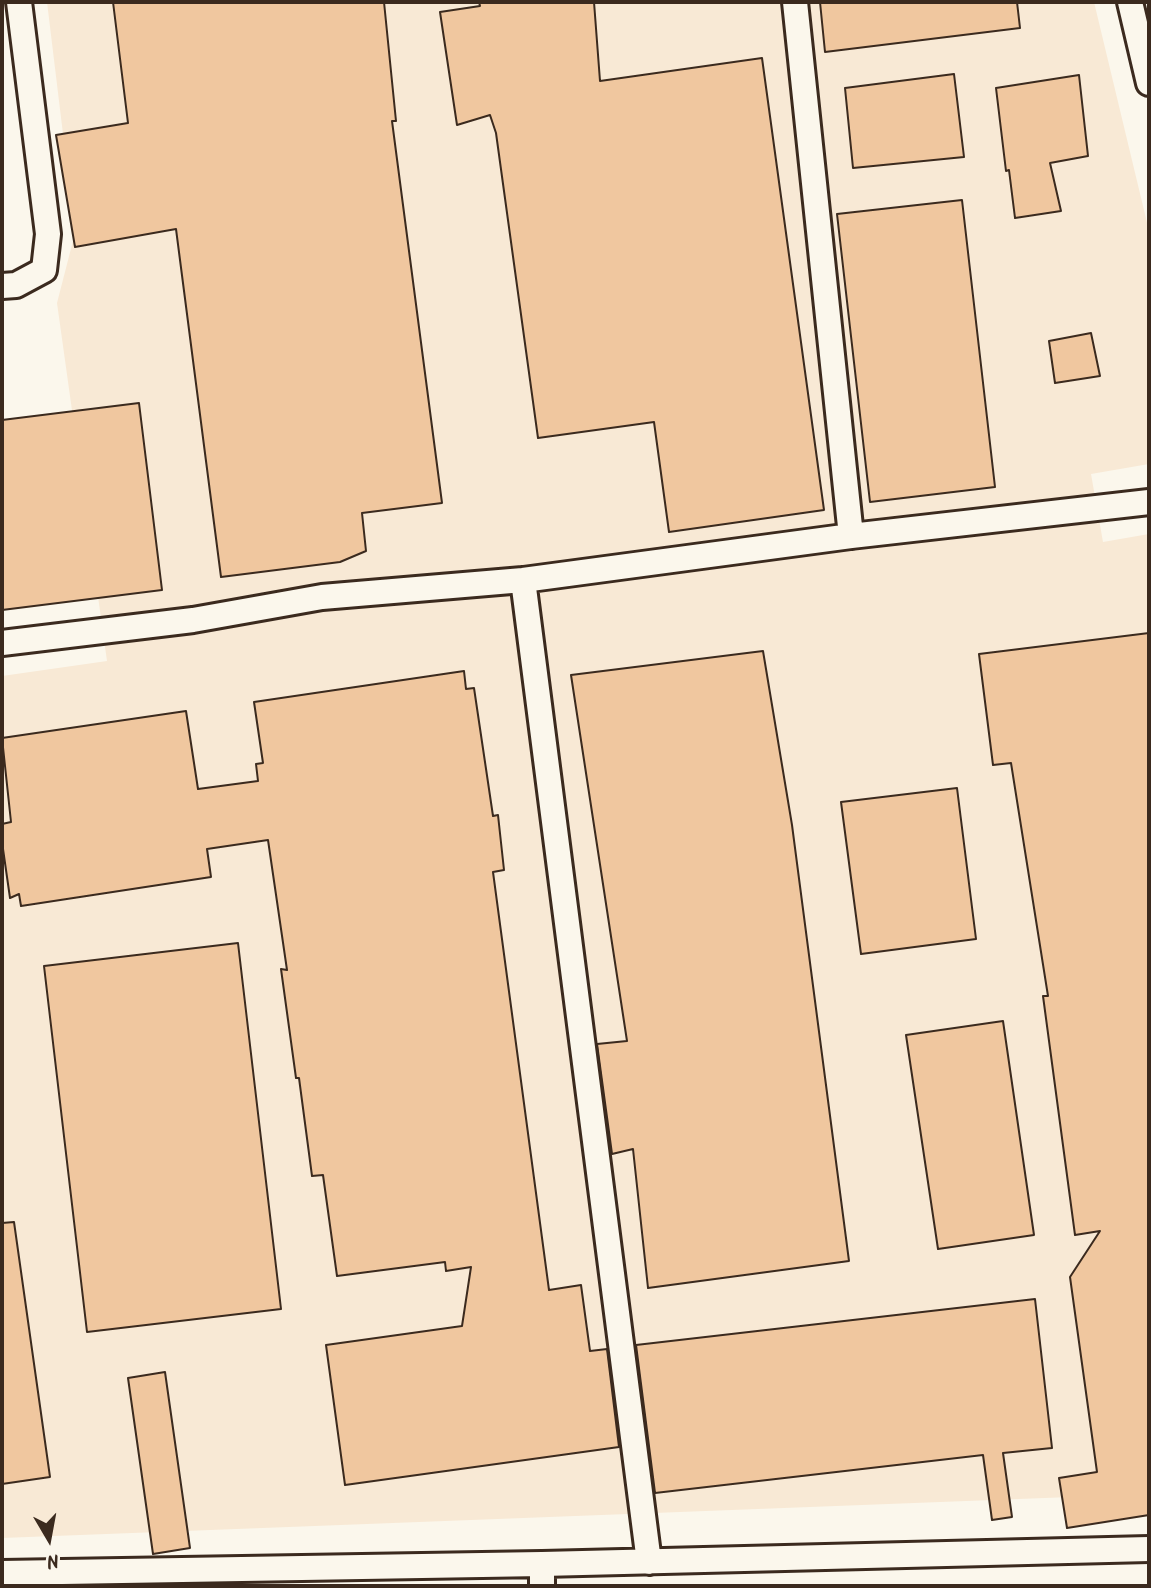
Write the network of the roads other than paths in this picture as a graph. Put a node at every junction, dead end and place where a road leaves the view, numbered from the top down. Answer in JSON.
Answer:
{"nodes":[{"id":1,"x":19,"y":2,"type":"edge"},
{"id":2,"x":795,"y":2,"type":"edge"},
{"id":3,"x":1130,"y":2,"type":"edge"},
{"id":4,"x":1149,"y":83,"type":"edge"},
{"id":5,"x":2,"y":286,"type":"edge"},
{"id":6,"x":1149,"y":502,"type":"edge"},
{"id":7,"x":851,"y":536,"type":"junction"},
{"id":8,"x":523,"y":580,"type":"junction"},
{"id":9,"x":2,"y":643,"type":"edge"},
{"id":10,"x":1149,"y":1549,"type":"edge"},
{"id":11,"x":649,"y":1562,"type":"junction"},
{"id":12,"x":2,"y":1573,"type":"edge"},
{"id":13,"x":542,"y":1575,"type":"edge"}],
"edges":[{"from":1,"to":5,"type":"street"},
{"from":2,"to":7,"type":"street"},
{"from":3,"to":4,"type":"street"},
{"from":6,"to":7,"type":"street"},
{"from":7,"to":8,"type":"street"},
{"from":8,"to":9,"type":"street"},
{"from":8,"to":11,"type":"street"},
{"from":10,"to":11,"type":"street"},
{"from":11,"to":13,"type":"street"},
{"from":12,"to":13,"type":"street"}]}
